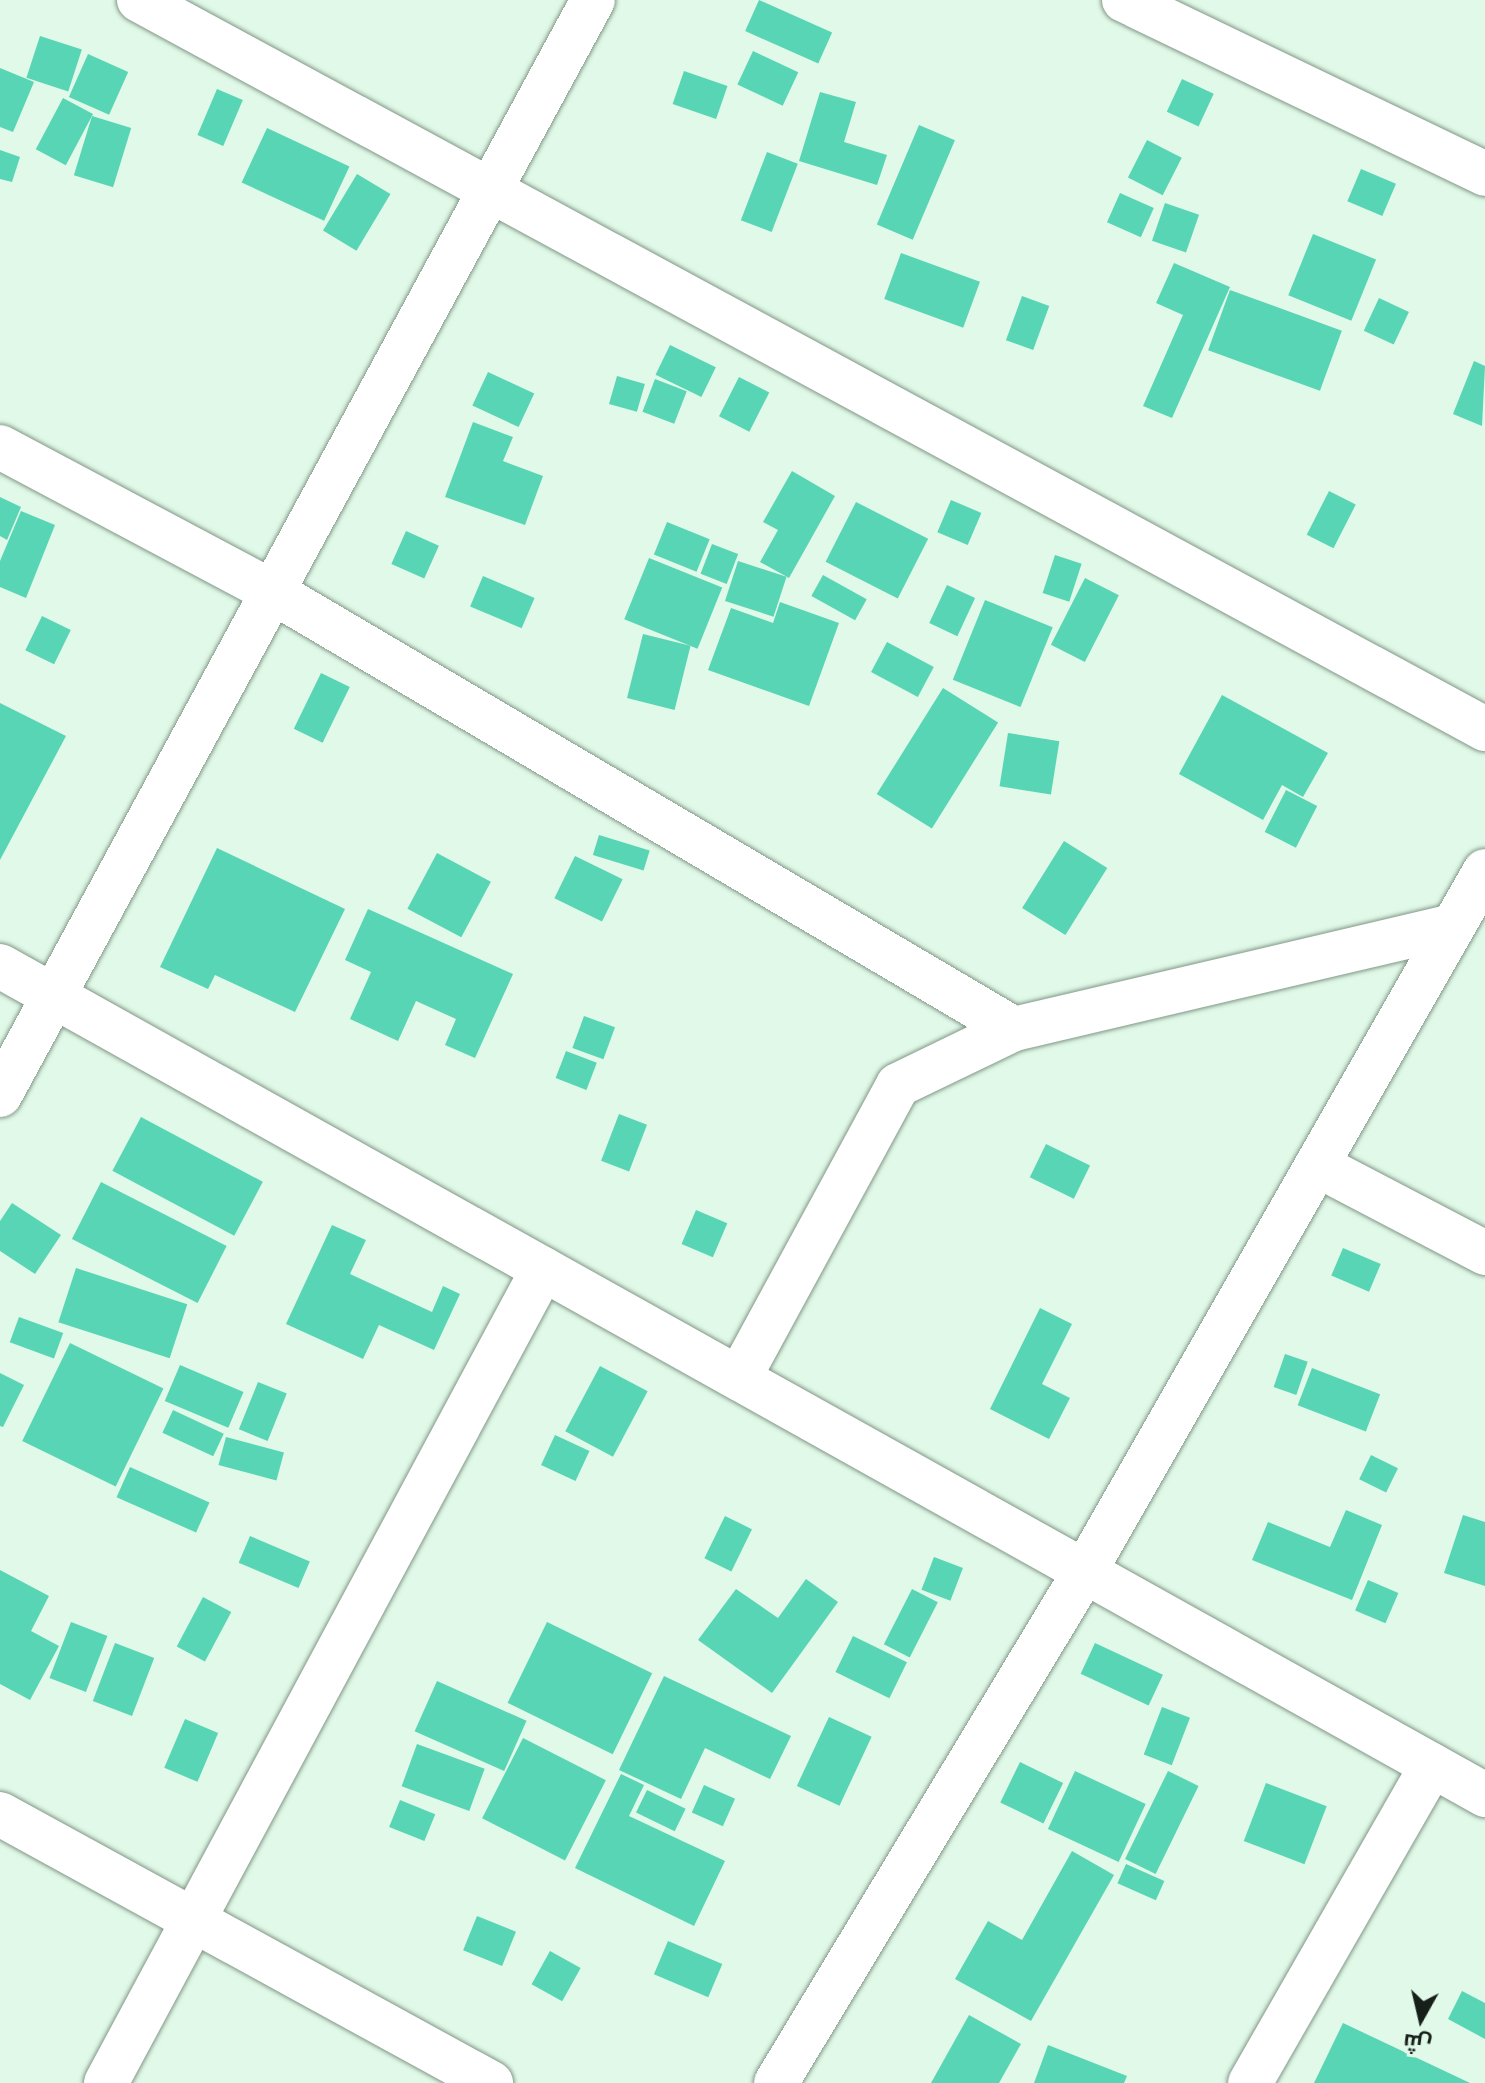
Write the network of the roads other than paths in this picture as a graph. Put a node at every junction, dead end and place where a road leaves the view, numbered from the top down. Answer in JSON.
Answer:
{"nodes":[{"id":1,"x":139,"y":0,"type":"edge"},
{"id":2,"x":593,"y":0,"type":"edge"},
{"id":3,"x":1124,"y":0,"type":"edge"},
{"id":4,"x":1485,"y":174,"type":"edge"},
{"id":5,"x":489,"y":193,"type":"junction"},
{"id":6,"x":0,"y":447,"type":"edge"},
{"id":7,"x":273,"y":592,"type":"junction"},
{"id":8,"x":1485,"y":729,"type":"edge"},
{"id":9,"x":1485,"y":871,"type":"edge"},
{"id":10,"x":1453,"y":926,"type":"junction"},
{"id":11,"x":0,"y":966,"type":"edge"},
{"id":12,"x":54,"y":996,"type":"junction"},
{"id":13,"x":1014,"y":1029,"type":"junction"},
{"id":14,"x":0,"y":1095,"type":"edge"},
{"id":15,"x":1317,"y":1165,"type":"junction"},
{"id":16,"x":1485,"y":1253,"type":"edge"},
{"id":17,"x":543,"y":1269,"type":"junction"},
{"id":18,"x":739,"y":1378,"type":"junction"},
{"id":19,"x":1085,"y":1571,"type":"junction"},
{"id":20,"x":1432,"y":1765,"type":"junction"},
{"id":21,"x":1485,"y":1795,"type":"edge"},
{"id":22,"x":0,"y":1814,"type":"edge"},
{"id":23,"x":190,"y":1918,"type":"junction"},
{"id":24,"x":106,"y":2083,"type":"edge"},
{"id":25,"x":491,"y":2083,"type":"edge"},
{"id":26,"x":776,"y":2083,"type":"edge"},
{"id":27,"x":1250,"y":2083,"type":"edge"}],
"edges":[{"from":1,"to":5,"type":"street"},
{"from":2,"to":5,"type":"street"},
{"from":3,"to":4,"type":"street"},
{"from":5,"to":7,"type":"street"},
{"from":5,"to":8,"type":"street"},
{"from":6,"to":7,"type":"street"},
{"from":7,"to":12,"type":"street"},
{"from":7,"to":13,"type":"street"},
{"from":9,"to":10,"type":"street"},
{"from":10,"to":13,"type":"street"},
{"from":10,"to":15,"type":"street"},
{"from":11,"to":12,"type":"street"},
{"from":12,"to":14,"type":"street"},
{"from":12,"to":17,"type":"street"},
{"from":13,"to":18,"type":"street"},
{"from":15,"to":16,"type":"street"},
{"from":15,"to":19,"type":"street"},
{"from":17,"to":18,"type":"street"},
{"from":17,"to":23,"type":"street"},
{"from":18,"to":19,"type":"street"},
{"from":19,"to":20,"type":"street"},
{"from":19,"to":26,"type":"street"},
{"from":20,"to":21,"type":"street"},
{"from":20,"to":27,"type":"street"},
{"from":22,"to":23,"type":"street"},
{"from":23,"to":24,"type":"street"},
{"from":23,"to":25,"type":"street"}]}
